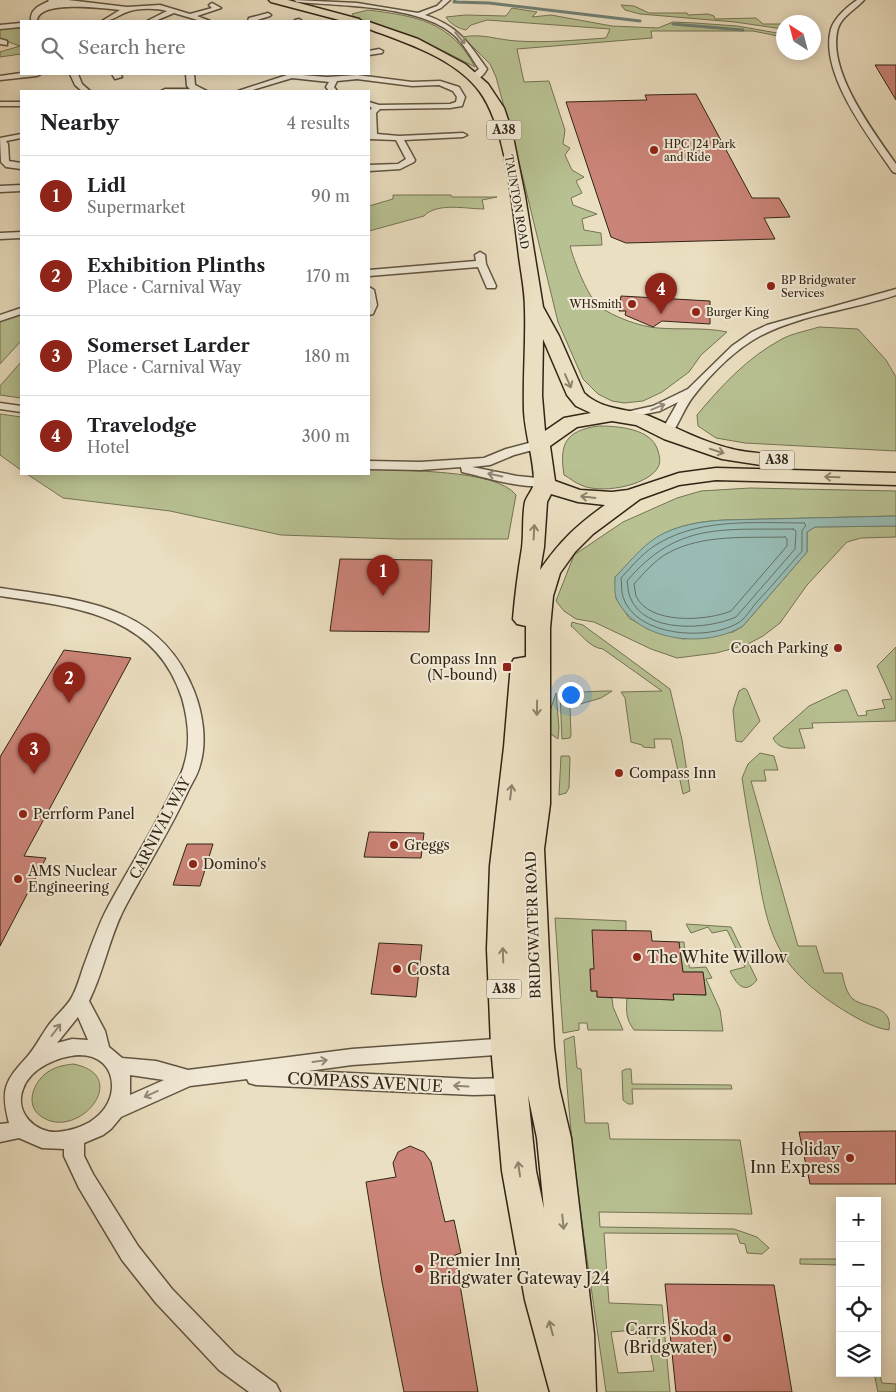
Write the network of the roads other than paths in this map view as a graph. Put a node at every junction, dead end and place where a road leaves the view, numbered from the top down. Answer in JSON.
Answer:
{"nodes":[{"id":1,"x":128,"y":0,"type":"edge"},
{"id":2,"x":275,"y":0,"type":"edge"},
{"id":3,"x":297,"y":0,"type":"edge"},
{"id":4,"x":447,"y":0,"type":"edge"},
{"id":5,"x":861,"y":0,"type":"edge"},
{"id":6,"x":53,"y":1,"type":"edge"},
{"id":7,"x":68,"y":1,"type":"edge"},
{"id":8,"x":169,"y":1,"type":"dead end"},
{"id":9,"x":212,"y":5,"type":"dead end"},
{"id":10,"x":155,"y":7,"type":"junction"},
{"id":11,"x":368,"y":7,"type":"junction"},
{"id":12,"x":124,"y":8,"type":"junction"},
{"id":13,"x":172,"y":11,"type":"junction"},
{"id":14,"x":268,"y":15,"type":"dead end"},
{"id":15,"x":418,"y":15,"type":"junction"},
{"id":16,"x":188,"y":16,"type":"junction"},
{"id":17,"x":336,"y":16,"type":"junction"},
{"id":18,"x":34,"y":20,"type":"edge"},
{"id":19,"x":106,"y":20,"type":"edge"},
{"id":20,"x":152,"y":20,"type":"edge"},
{"id":21,"x":204,"y":20,"type":"edge"},
{"id":22,"x":251,"y":20,"type":"edge"},
{"id":23,"x":351,"y":20,"type":"edge"},
{"id":24,"x":20,"y":25,"type":"edge"},
{"id":25,"x":370,"y":25,"type":"edge"},
{"id":26,"x":0,"y":27,"type":"edge"},
{"id":27,"x":378,"y":51,"type":"dead end"},
{"id":28,"x":370,"y":53,"type":"edge"},
{"id":29,"x":28,"y":75,"type":"edge"},
{"id":30,"x":74,"y":75,"type":"edge"},
{"id":31,"x":190,"y":75,"type":"edge"},
{"id":32,"x":295,"y":75,"type":"edge"},
{"id":33,"x":0,"y":78,"type":"edge"},
{"id":34,"x":473,"y":78,"type":"junction"},
{"id":35,"x":329,"y":79,"type":"junction"},
{"id":36,"x":85,"y":90,"type":"edge"},
{"id":37,"x":198,"y":90,"type":"edge"},
{"id":38,"x":245,"y":90,"type":"edge"},
{"id":39,"x":333,"y":90,"type":"edge"},
{"id":40,"x":0,"y":104,"type":"edge"},
{"id":41,"x":20,"y":104,"type":"edge"},
{"id":42,"x":370,"y":104,"type":"edge"},
{"id":43,"x":378,"y":108,"type":"junction"},
{"id":44,"x":463,"y":135,"type":"dead end"},
{"id":45,"x":20,"y":136,"type":"edge"},
{"id":46,"x":370,"y":137,"type":"edge"},
{"id":47,"x":399,"y":138,"type":"junction"},
{"id":48,"x":0,"y":140,"type":"edge"},
{"id":49,"x":20,"y":166,"type":"edge"},
{"id":50,"x":370,"y":168,"type":"edge"},
{"id":51,"x":896,"y":170,"type":"edge"},
{"id":52,"x":20,"y":188,"type":"edge"},
{"id":53,"x":0,"y":189,"type":"edge"},
{"id":54,"x":20,"y":235,"type":"edge"},
{"id":55,"x":0,"y":236,"type":"edge"},
{"id":56,"x":370,"y":273,"type":"edge"},
{"id":57,"x":492,"y":286,"type":"dead end"},
{"id":58,"x":896,"y":292,"type":"edge"},
{"id":59,"x":370,"y":295,"type":"edge"},
{"id":60,"x":534,"y":307,"type":"junction"},
{"id":61,"x":370,"y":310,"type":"edge"},
{"id":62,"x":20,"y":311,"type":"edge"},
{"id":63,"x":0,"y":318,"type":"edge"},
{"id":64,"x":692,"y":390,"type":"junction"},
{"id":65,"x":0,"y":406,"type":"edge"},
{"id":66,"x":20,"y":409,"type":"edge"},
{"id":67,"x":617,"y":415,"type":"junction"},
{"id":68,"x":540,"y":444,"type":"junction"},
{"id":69,"x":672,"y":446,"type":"junction"},
{"id":70,"x":896,"y":464,"type":"edge"},
{"id":71,"x":370,"y":465,"type":"edge"},
{"id":72,"x":446,"y":465,"type":"junction"},
{"id":73,"x":896,"y":479,"type":"edge"},
{"id":74,"x":665,"y":482,"type":"junction"},
{"id":75,"x":544,"y":483,"type":"junction"},
{"id":76,"x":632,"y":495,"type":"junction"},
{"id":77,"x":0,"y":592,"type":"edge"},
{"id":78,"x":80,"y":1001,"type":"junction"},
{"id":79,"x":523,"y":1046,"type":"junction"},
{"id":80,"x":101,"y":1051,"type":"junction"},
{"id":81,"x":35,"y":1060,"type":"junction"},
{"id":82,"x":117,"y":1066,"type":"junction"},
{"id":83,"x":220,"y":1075,"type":"junction"},
{"id":84,"x":188,"y":1078,"type":"junction"},
{"id":85,"x":527,"y":1086,"type":"junction"},
{"id":86,"x":7,"y":1092,"type":"edge"},
{"id":87,"x":114,"y":1111,"type":"junction"},
{"id":88,"x":22,"y":1129,"type":"junction"},
{"id":89,"x":0,"y":1132,"type":"edge"},
{"id":90,"x":74,"y":1138,"type":"junction"},
{"id":91,"x":268,"y":1392,"type":"edge"},
{"id":92,"x":568,"y":1392,"type":"edge"},
{"id":93,"x":576,"y":1392,"type":"edge"}],
"edges":[{"from":1,"to":12,"type":"street"},
{"from":2,"to":17,"type":"main road"},
{"from":3,"to":11,"type":"street"},
{"from":4,"to":15,"type":"street"},
{"from":5,"to":51,"type":"street"},
{"from":6,"to":7,"type":"street"},
{"from":6,"to":18,"type":"street"},
{"from":7,"to":12,"type":"street"},
{"from":8,"to":10,"type":"street"},
{"from":9,"to":16,"type":"street"},
{"from":10,"to":12,"type":"street"},
{"from":10,"to":13,"type":"street"},
{"from":11,"to":15,"type":"street"},
{"from":11,"to":17,"type":"street"},
{"from":12,"to":19,"type":"street"},
{"from":13,"to":16,"type":"street"},
{"from":13,"to":20,"type":"street"},
{"from":14,"to":22,"type":"street"},
{"from":15,"to":34,"type":"street","one_way":true},
{"from":16,"to":21,"type":"street"},
{"from":17,"to":23,"type":"main road"},
{"from":24,"to":26,"type":"street"},
{"from":25,"to":34,"type":"main road","name":"TAUNTON ROAD","number":"A38"},
{"from":27,"to":28,"type":"street"},
{"from":29,"to":33,"type":"street"},
{"from":30,"to":36,"type":"street"},
{"from":31,"to":37,"type":"street"},
{"from":32,"to":35,"type":"street"},
{"from":32,"to":38,"type":"street"},
{"from":34,"to":60,"type":"main road","name":"TAUNTON ROAD","number":"A38"},
{"from":35,"to":39,"type":"street"},
{"from":35,"to":43,"type":"street"},
{"from":40,"to":41,"type":"street"},
{"from":42,"to":43,"type":"street"},
{"from":43,"to":46,"type":"street"},
{"from":44,"to":47,"type":"street"},
{"from":45,"to":48,"type":"street"},
{"from":46,"to":47,"type":"street"},
{"from":47,"to":50,"type":"street"},
{"from":48,"to":49,"type":"street"},
{"from":52,"to":53,"type":"street"},
{"from":54,"to":55,"type":"street"},
{"from":56,"to":57,"type":"street"},
{"from":58,"to":64,"type":"street"},
{"from":59,"to":61,"type":"street"},
{"from":60,"to":67,"type":"main road","name":"TAUNTON ROAD","number":"A38","one_way":true},
{"from":60,"to":68,"type":"main road","name":"TAUNTON ROAD","number":"A38"},
{"from":62,"to":63,"type":"street"},
{"from":67,"to":64,"type":"street","one_way":true},
{"from":64,"to":69,"type":"street"},
{"from":65,"to":66,"type":"street"},
{"from":67,"to":68,"type":"main road","number":"A38"},
{"from":67,"to":69,"type":"main road","number":"A38"},
{"from":68,"to":72,"type":"street"},
{"from":68,"to":75,"type":"main road","number":"A38"},
{"from":69,"to":70,"type":"main road","number":"A38","one_way":true},
{"from":69,"to":74,"type":"main road"},
{"from":71,"to":72,"type":"street"},
{"from":75,"to":72,"type":"street","one_way":true},
{"from":73,"to":74,"type":"main road","number":"A38","one_way":true},
{"from":74,"to":76,"type":"main road","number":"A38"},
{"from":76,"to":75,"type":"main road","number":"A38","one_way":true},
{"from":79,"to":75,"type":"main road","name":"BRIDGWATER ROAD","number":"A38","one_way":true},
{"from":76,"to":79,"type":"main road","name":"BRIDGWATER ROAD","number":"A38","one_way":true},
{"from":77,"to":78,"type":"street","name":"CARNIVAL WAY"},
{"from":78,"to":80,"type":"street"},
{"from":81,"to":78,"type":"street","name":"CARNIVAL WAY","one_way":true},
{"from":83,"to":79,"type":"street","name":"COMPASS AVENUE","one_way":true},
{"from":79,"to":85,"type":"main road","name":"BRIDGWATER ROAD","number":"A38"},
{"from":80,"to":81,"type":"street"},
{"from":80,"to":82,"type":"street"},
{"from":81,"to":86,"type":"street"},
{"from":82,"to":84,"type":"street","name":"COMPASS AVENUE"},
{"from":82,"to":87,"type":"street"},
{"from":83,"to":84,"type":"street","name":"COMPASS AVENUE"},
{"from":85,"to":83,"type":"street","name":"COMPASS AVENUE","one_way":true},
{"from":84,"to":87,"type":"street","name":"COMPASS AVENUE","one_way":true},
{"from":92,"to":85,"type":"main road","name":"BRIDGWATER ROAD","number":"A38","one_way":true},
{"from":85,"to":93,"type":"main road","name":"BRIDGWATER ROAD","number":"A38","one_way":true},
{"from":86,"to":88,"type":"street"},
{"from":87,"to":90,"type":"street"},
{"from":88,"to":89,"type":"street"},
{"from":88,"to":90,"type":"street"},
{"from":90,"to":91,"type":"street"}]}
